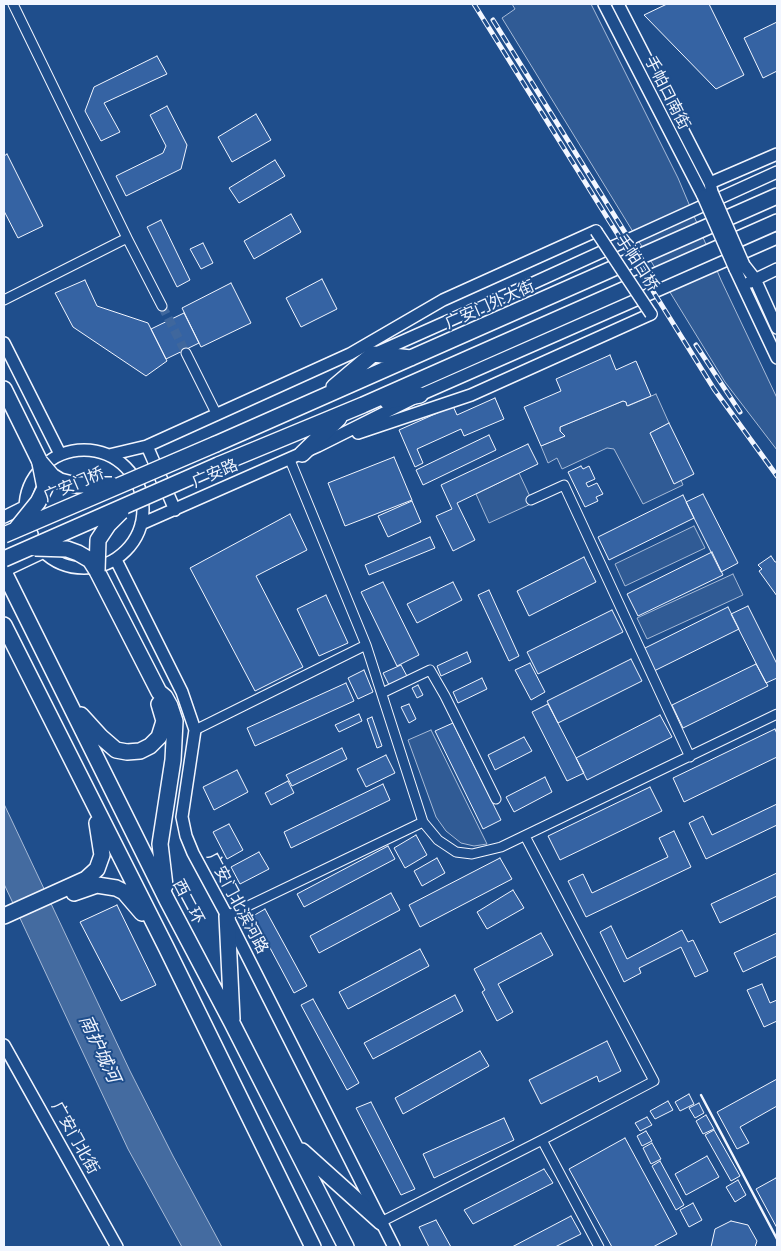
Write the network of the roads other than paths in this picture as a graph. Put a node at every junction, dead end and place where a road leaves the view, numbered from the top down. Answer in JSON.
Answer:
{"nodes":[{"id":1,"x":13,"y":4,"type":"edge"},
{"id":2,"x":604,"y":4,"type":"edge"},
{"id":3,"x":618,"y":4,"type":"edge"},
{"id":4,"x":777,"y":154,"type":"edge"},
{"id":5,"x":777,"y":172,"type":"edge"},
{"id":6,"x":708,"y":190,"type":"junction"},
{"id":7,"x":777,"y":196,"type":"edge"},
{"id":8,"x":777,"y":222,"type":"edge"},
{"id":9,"x":127,"y":238,"type":"junction"},
{"id":10,"x":777,"y":238,"type":"edge"},
{"id":11,"x":740,"y":266,"type":"junction"},
{"id":12,"x":777,"y":269,"type":"edge"},
{"id":13,"x":755,"y":279,"type":"junction"},
{"id":14,"x":744,"y":284,"type":"junction"},
{"id":15,"x":4,"y":300,"type":"edge"},
{"id":16,"x":162,"y":306,"type":"tunnel mouth"},
{"id":17,"x":777,"y":328,"type":"edge"},
{"id":18,"x":4,"y":343,"type":"edge"},
{"id":19,"x":186,"y":353,"type":"tunnel mouth"},
{"id":20,"x":350,"y":354,"type":"junction"},
{"id":21,"x":374,"y":354,"type":"junction"},
{"id":22,"x":413,"y":358,"type":"junction"},
{"id":23,"x":777,"y":358,"type":"edge"},
{"id":24,"x":4,"y":389,"type":"edge"},
{"id":25,"x":420,"y":395,"type":"junction"},
{"id":26,"x":322,"y":398,"type":"junction"},
{"id":27,"x":363,"y":405,"type":"junction"},
{"id":28,"x":344,"y":413,"type":"junction"},
{"id":29,"x":217,"y":415,"type":"junction"},
{"id":30,"x":216,"y":444,"type":"joint"},
{"id":31,"x":147,"y":446,"type":"junction"},
{"id":32,"x":318,"y":446,"type":"junction"},
{"id":33,"x":60,"y":454,"type":"junction"},
{"id":34,"x":109,"y":454,"type":"junction"},
{"id":35,"x":296,"y":457,"type":"junction"},
{"id":36,"x":40,"y":462,"type":"junction"},
{"id":37,"x":119,"y":485,"type":"junction"},
{"id":38,"x":531,"y":500,"type":"dead end"},
{"id":39,"x":130,"y":504,"type":"junction"},
{"id":40,"x":24,"y":508,"type":"junction"},
{"id":41,"x":175,"y":510,"type":"junction"},
{"id":42,"x":4,"y":517,"type":"edge"},
{"id":43,"x":141,"y":524,"type":"junction"},
{"id":44,"x":9,"y":533,"type":"edge"},
{"id":45,"x":32,"y":534,"type":"junction"},
{"id":46,"x":4,"y":547,"type":"edge"},
{"id":47,"x":26,"y":549,"type":"junction"},
{"id":48,"x":42,"y":553,"type":"junction"},
{"id":49,"x":4,"y":559,"type":"edge"},
{"id":50,"x":116,"y":560,"type":"junction"},
{"id":51,"x":4,"y":571,"type":"edge"},
{"id":52,"x":97,"y":572,"type":"junction"},
{"id":53,"x":4,"y":625,"type":"edge"},
{"id":54,"x":366,"y":645,"type":"junction"},
{"id":55,"x":160,"y":692,"type":"junction"},
{"id":56,"x":382,"y":693,"type":"junction"},
{"id":57,"x":67,"y":699,"type":"junction"},
{"id":58,"x":777,"y":714,"type":"edge"},
{"id":59,"x":195,"y":730,"type":"junction"},
{"id":60,"x":690,"y":757,"type":"junction"},
{"id":61,"x":78,"y":773,"type":"junction"},
{"id":62,"x":496,"y":799,"type":"dead end"},
{"id":63,"x":423,"y":822,"type":"junction"},
{"id":64,"x":525,"y":836,"type":"junction"},
{"id":65,"x":67,"y":892,"type":"junction"},
{"id":66,"x":167,"y":900,"type":"junction"},
{"id":67,"x":4,"y":916,"type":"edge"},
{"id":68,"x":228,"y":916,"type":"junction"},
{"id":69,"x":4,"y":926,"type":"edge"},
{"id":70,"x":166,"y":946,"type":"junction"},
{"id":71,"x":232,"y":1023,"type":"junction"},
{"id":72,"x":4,"y":1045,"type":"edge"},
{"id":73,"x":7,"y":1060,"type":"edge"},
{"id":74,"x":542,"y":1140,"type":"junction"},
{"id":75,"x":295,"y":1146,"type":"junction"},
{"id":76,"x":381,"y":1222,"type":"junction"},
{"id":77,"x":117,"y":1247,"type":"edge"},
{"id":78,"x":313,"y":1247,"type":"edge"},
{"id":79,"x":346,"y":1247,"type":"edge"},
{"id":80,"x":394,"y":1247,"type":"edge"},
{"id":81,"x":599,"y":1247,"type":"edge"}],
"edges":[{"from":1,"to":9,"type":"street"},
{"from":2,"to":6,"type":"street","name":"手帕口南街"},
{"from":3,"to":6,"type":"street","name":"手帕口南街"},
{"from":4,"to":6,"type":"street"},
{"from":5,"to":21,"type":"street"},
{"from":6,"to":11,"type":"street","bridge":true},
{"from":7,"to":22,"type":"highway","name":"广安门外大街"},
{"from":8,"to":27,"type":"highway"},
{"from":9,"to":15,"type":"street"},
{"from":9,"to":16,"type":"street"},
{"from":10,"to":25,"type":"street"},
{"from":11,"to":13,"type":"street"},
{"from":11,"to":14,"type":"street"},
{"from":12,"to":13,"type":"street"},
{"from":13,"to":14,"type":"street"},
{"from":13,"to":17,"type":"street"},
{"from":14,"to":23,"type":"street"},
{"from":18,"to":33,"type":"street"},
{"from":19,"to":29,"type":"street"},
{"from":20,"to":21,"type":"street"},
{"from":20,"to":29,"type":"street"},
{"from":20,"to":32,"type":"street","name":"手帕口桥","bridge":true},
{"from":21,"to":22,"type":"highway"},
{"from":21,"to":26,"type":"highway"},
{"from":22,"to":26,"type":"highway","name":"广安门外大街"},
{"from":24,"to":36,"type":"highway"},
{"from":25,"to":27,"type":"highway"},
{"from":25,"to":32,"type":"street"},
{"from":26,"to":30,"type":"highway","name":"广安门外大街"},
{"from":27,"to":28,"type":"highway"},
{"from":28,"to":35,"type":"highway"},
{"from":28,"to":39,"type":"highway","bridge":true},
{"from":29,"to":31,"type":"street"},
{"from":30,"to":37,"type":"highway","name":"广安门桥","bridge":true},
{"from":31,"to":34,"type":"street"},
{"from":31,"to":41,"type":"street"},
{"from":32,"to":35,"type":"street"},
{"from":33,"to":34,"type":"street","name":"广安门桥"},
{"from":33,"to":40,"type":"street","name":"广安门桥"},
{"from":34,"to":43,"type":"street","name":"广安门桥"},
{"from":35,"to":41,"type":"street","name":"广安路"},
{"from":35,"to":54,"type":"street"},
{"from":36,"to":37,"type":"highway","bridge":true},
{"from":36,"to":44,"type":"highway","bridge":true},
{"from":37,"to":44,"type":"highway","name":"广安门桥","bridge":true},
{"from":38,"to":60,"type":"street"},
{"from":39,"to":47,"type":"highway","bridge":true},
{"from":39,"to":52,"type":"highway","bridge":true},
{"from":40,"to":42,"type":"street","name":"广安门桥"},
{"from":40,"to":45,"type":"street","name":"广安门桥"},
{"from":41,"to":43,"type":"street","name":"广安路"},
{"from":43,"to":50,"type":"street","name":"广安门桥"},
{"from":45,"to":46,"type":"street"},
{"from":45,"to":48,"type":"street","name":"广安门桥"},
{"from":47,"to":49,"type":"highway","bridge":true},
{"from":47,"to":52,"type":"highway","bridge":true},
{"from":48,"to":50,"type":"street","name":"广安门桥"},
{"from":48,"to":51,"type":"street"},
{"from":50,"to":59,"type":"street","name":"广安门北滨河路"},
{"from":51,"to":57,"type":"highway","name":"西二环"},
{"from":52,"to":55,"type":"highway"},
{"from":53,"to":61,"type":"highway"},
{"from":54,"to":56,"type":"street"},
{"from":54,"to":59,"type":"street"},
{"from":55,"to":57,"type":"highway"},
{"from":55,"to":66,"type":"highway"},
{"from":56,"to":62,"type":"street"},
{"from":56,"to":63,"type":"street"},
{"from":57,"to":66,"type":"highway","name":"西二环"},
{"from":58,"to":60,"type":"street"},
{"from":59,"to":68,"type":"street","name":"广安门北滨河路"},
{"from":60,"to":64,"type":"street"},
{"from":61,"to":65,"type":"highway"},
{"from":61,"to":70,"type":"highway"},
{"from":63,"to":64,"type":"street"},
{"from":63,"to":68,"type":"street"},
{"from":64,"to":74,"type":"street"},
{"from":65,"to":67,"type":"highway"},
{"from":65,"to":69,"type":"highway"},
{"from":65,"to":70,"type":"highway"},
{"from":66,"to":71,"type":"highway","name":"西二环"},
{"from":68,"to":71,"type":"highway"},
{"from":68,"to":76,"type":"street","name":"广安门北滨河路"},
{"from":70,"to":78,"type":"highway"},
{"from":71,"to":75,"type":"highway","name":"西二环"},
{"from":72,"to":73,"type":"street","name":"广安门北街"},
{"from":73,"to":77,"type":"street","name":"广安门北街"},
{"from":74,"to":76,"type":"street"},
{"from":74,"to":81,"type":"street"},
{"from":75,"to":76,"type":"highway"},
{"from":75,"to":79,"type":"highway","name":"西二环"},
{"from":76,"to":80,"type":"street","name":"广安门北滨河路"}]}
